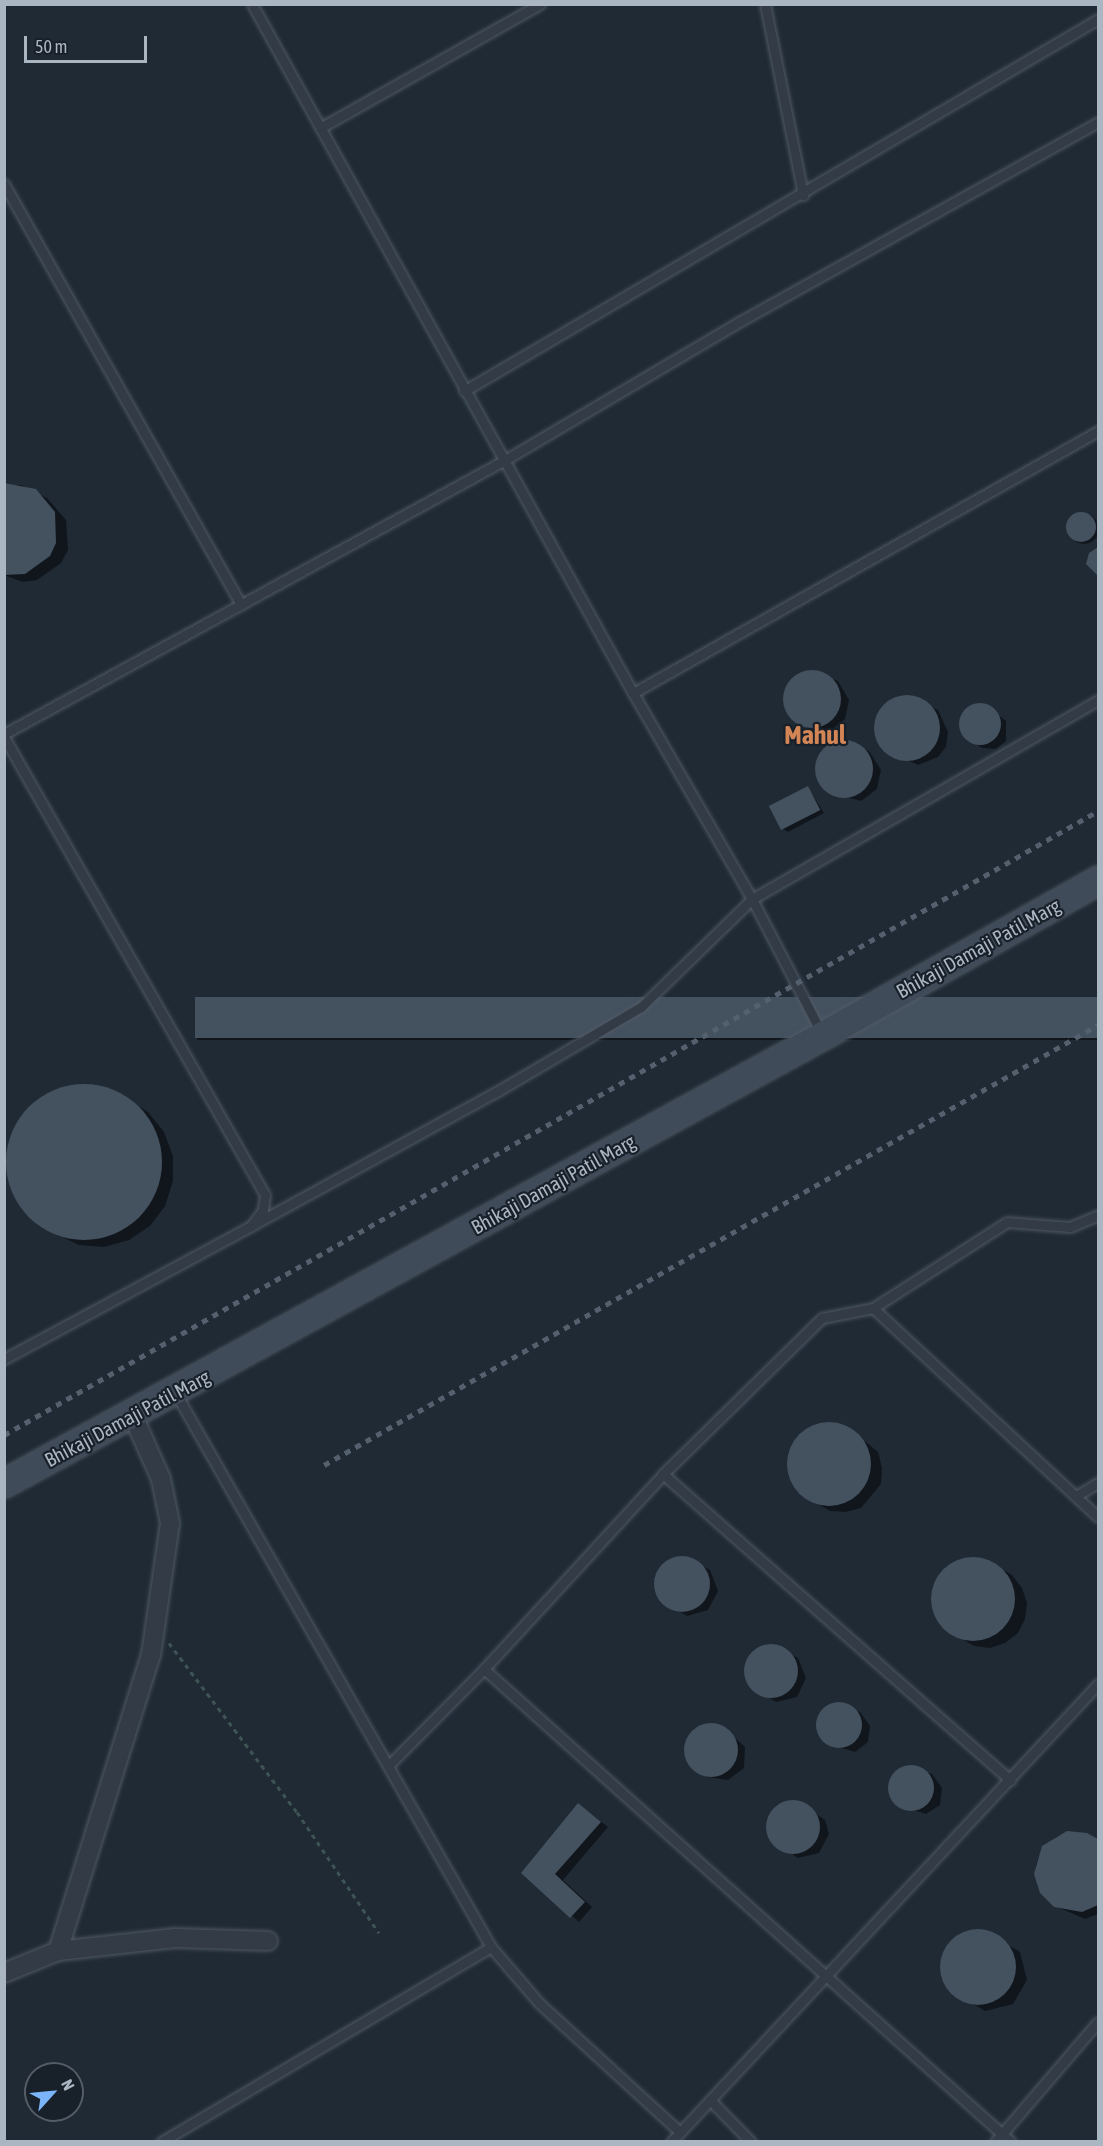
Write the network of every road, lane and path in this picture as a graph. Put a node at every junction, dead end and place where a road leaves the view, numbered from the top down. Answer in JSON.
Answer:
{"nodes":[{"id":1,"x":252,"y":4,"type":"edge"},
{"id":2,"x":540,"y":4,"type":"edge"},
{"id":3,"x":765,"y":4,"type":"edge"},
{"id":4,"x":1098,"y":19,"type":"edge"},
{"id":5,"x":1098,"y":122,"type":"edge"},
{"id":6,"x":320,"y":128,"type":"junction"},
{"id":7,"x":4,"y":184,"type":"edge"},
{"id":8,"x":803,"y":195,"type":"junction"},
{"id":9,"x":464,"y":391,"type":"junction"},
{"id":10,"x":1098,"y":431,"type":"edge"},
{"id":11,"x":503,"y":461,"type":"junction"},
{"id":12,"x":241,"y":605,"type":"junction"},
{"id":13,"x":633,"y":693,"type":"junction"},
{"id":14,"x":1098,"y":700,"type":"edge"},
{"id":15,"x":4,"y":736,"type":"edge"},
{"id":16,"x":1098,"y":880,"type":"edge"},
{"id":17,"x":753,"y":899,"type":"junction"},
{"id":18,"x":823,"y":1035,"type":"junction"},
{"id":19,"x":1098,"y":1215,"type":"edge"},
{"id":20,"x":251,"y":1226,"type":"junction"},
{"id":21,"x":873,"y":1308,"type":"junction"},
{"id":22,"x":4,"y":1359,"type":"edge"},
{"id":23,"x":175,"y":1392,"type":"junction"},
{"id":24,"x":132,"y":1414,"type":"junction"},
{"id":25,"x":663,"y":1474,"type":"junction"},
{"id":26,"x":4,"y":1483,"type":"edge"},
{"id":27,"x":1098,"y":1483,"type":"edge"},
{"id":28,"x":1076,"y":1496,"type":"junction"},
{"id":29,"x":1098,"y":1517,"type":"edge"},
{"id":30,"x":155,"y":1624,"type":"junction"},
{"id":31,"x":484,"y":1669,"type":"junction"},
{"id":32,"x":1098,"y":1684,"type":"edge"},
{"id":33,"x":390,"y":1764,"type":"junction"},
{"id":34,"x":1010,"y":1780,"type":"junction"},
{"id":35,"x":379,"y":1933,"type":"dead end"},
{"id":36,"x":268,"y":1941,"type":"dead end"},
{"id":37,"x":492,"y":1947,"type":"junction"},
{"id":38,"x":58,"y":1951,"type":"junction"},
{"id":39,"x":4,"y":1973,"type":"edge"},
{"id":40,"x":827,"y":1975,"type":"junction"},
{"id":41,"x":1098,"y":2022,"type":"edge"},
{"id":42,"x":710,"y":2100,"type":"junction"},
{"id":43,"x":680,"y":2132,"type":"junction"},
{"id":44,"x":1003,"y":2134,"type":"junction"},
{"id":45,"x":161,"y":2142,"type":"edge"},
{"id":46,"x":671,"y":2142,"type":"edge"},
{"id":47,"x":751,"y":2142,"type":"edge"},
{"id":48,"x":995,"y":2142,"type":"edge"},
{"id":49,"x":1011,"y":2142,"type":"edge"}],
"edges":[{"from":1,"to":6,"type":"lane"},
{"from":2,"to":6,"type":"lane"},
{"from":3,"to":8,"type":"lane"},
{"from":4,"to":8,"type":"lane"},
{"from":5,"to":11,"type":"lane"},
{"from":6,"to":9,"type":"lane"},
{"from":7,"to":12,"type":"lane"},
{"from":8,"to":9,"type":"lane"},
{"from":9,"to":11,"type":"lane"},
{"from":10,"to":13,"type":"lane"},
{"from":11,"to":12,"type":"lane"},
{"from":11,"to":13,"type":"lane"},
{"from":12,"to":15,"type":"lane"},
{"from":13,"to":17,"type":"lane"},
{"from":14,"to":17,"type":"lane"},
{"from":15,"to":20,"type":"lane"},
{"from":16,"to":18,"type":"street","name":"Bhikaji Damaji Patil Marg"},
{"from":17,"to":18,"type":"lane"},
{"from":17,"to":20,"type":"lane"},
{"from":18,"to":23,"type":"street","name":"Bhikaji Damaji Patil Marg"},
{"from":19,"to":21,"type":"lane"},
{"from":20,"to":22,"type":"lane"},
{"from":21,"to":25,"type":"lane"},
{"from":21,"to":28,"type":"lane"},
{"from":23,"to":24,"type":"street","name":"Bhikaji Damaji Patil Marg"},
{"from":23,"to":33,"type":"lane"},
{"from":24,"to":26,"type":"street","name":"Bhikaji Damaji Patil Marg"},
{"from":24,"to":30,"type":"street"},
{"from":25,"to":31,"type":"lane"},
{"from":25,"to":34,"type":"lane"},
{"from":27,"to":28,"type":"lane"},
{"from":28,"to":29,"type":"lane"},
{"from":30,"to":35,"type":"path"},
{"from":30,"to":38,"type":"street"},
{"from":31,"to":33,"type":"lane"},
{"from":31,"to":40,"type":"lane"},
{"from":32,"to":34,"type":"lane"},
{"from":33,"to":37,"type":"lane"},
{"from":34,"to":40,"type":"lane"},
{"from":36,"to":38,"type":"street"},
{"from":37,"to":43,"type":"lane"},
{"from":37,"to":45,"type":"lane"},
{"from":38,"to":39,"type":"street"},
{"from":40,"to":42,"type":"lane"},
{"from":40,"to":44,"type":"lane"},
{"from":41,"to":44,"type":"lane"},
{"from":42,"to":43,"type":"lane"},
{"from":42,"to":47,"type":"lane"},
{"from":43,"to":46,"type":"lane"},
{"from":44,"to":48,"type":"lane"},
{"from":44,"to":49,"type":"lane"}]}
